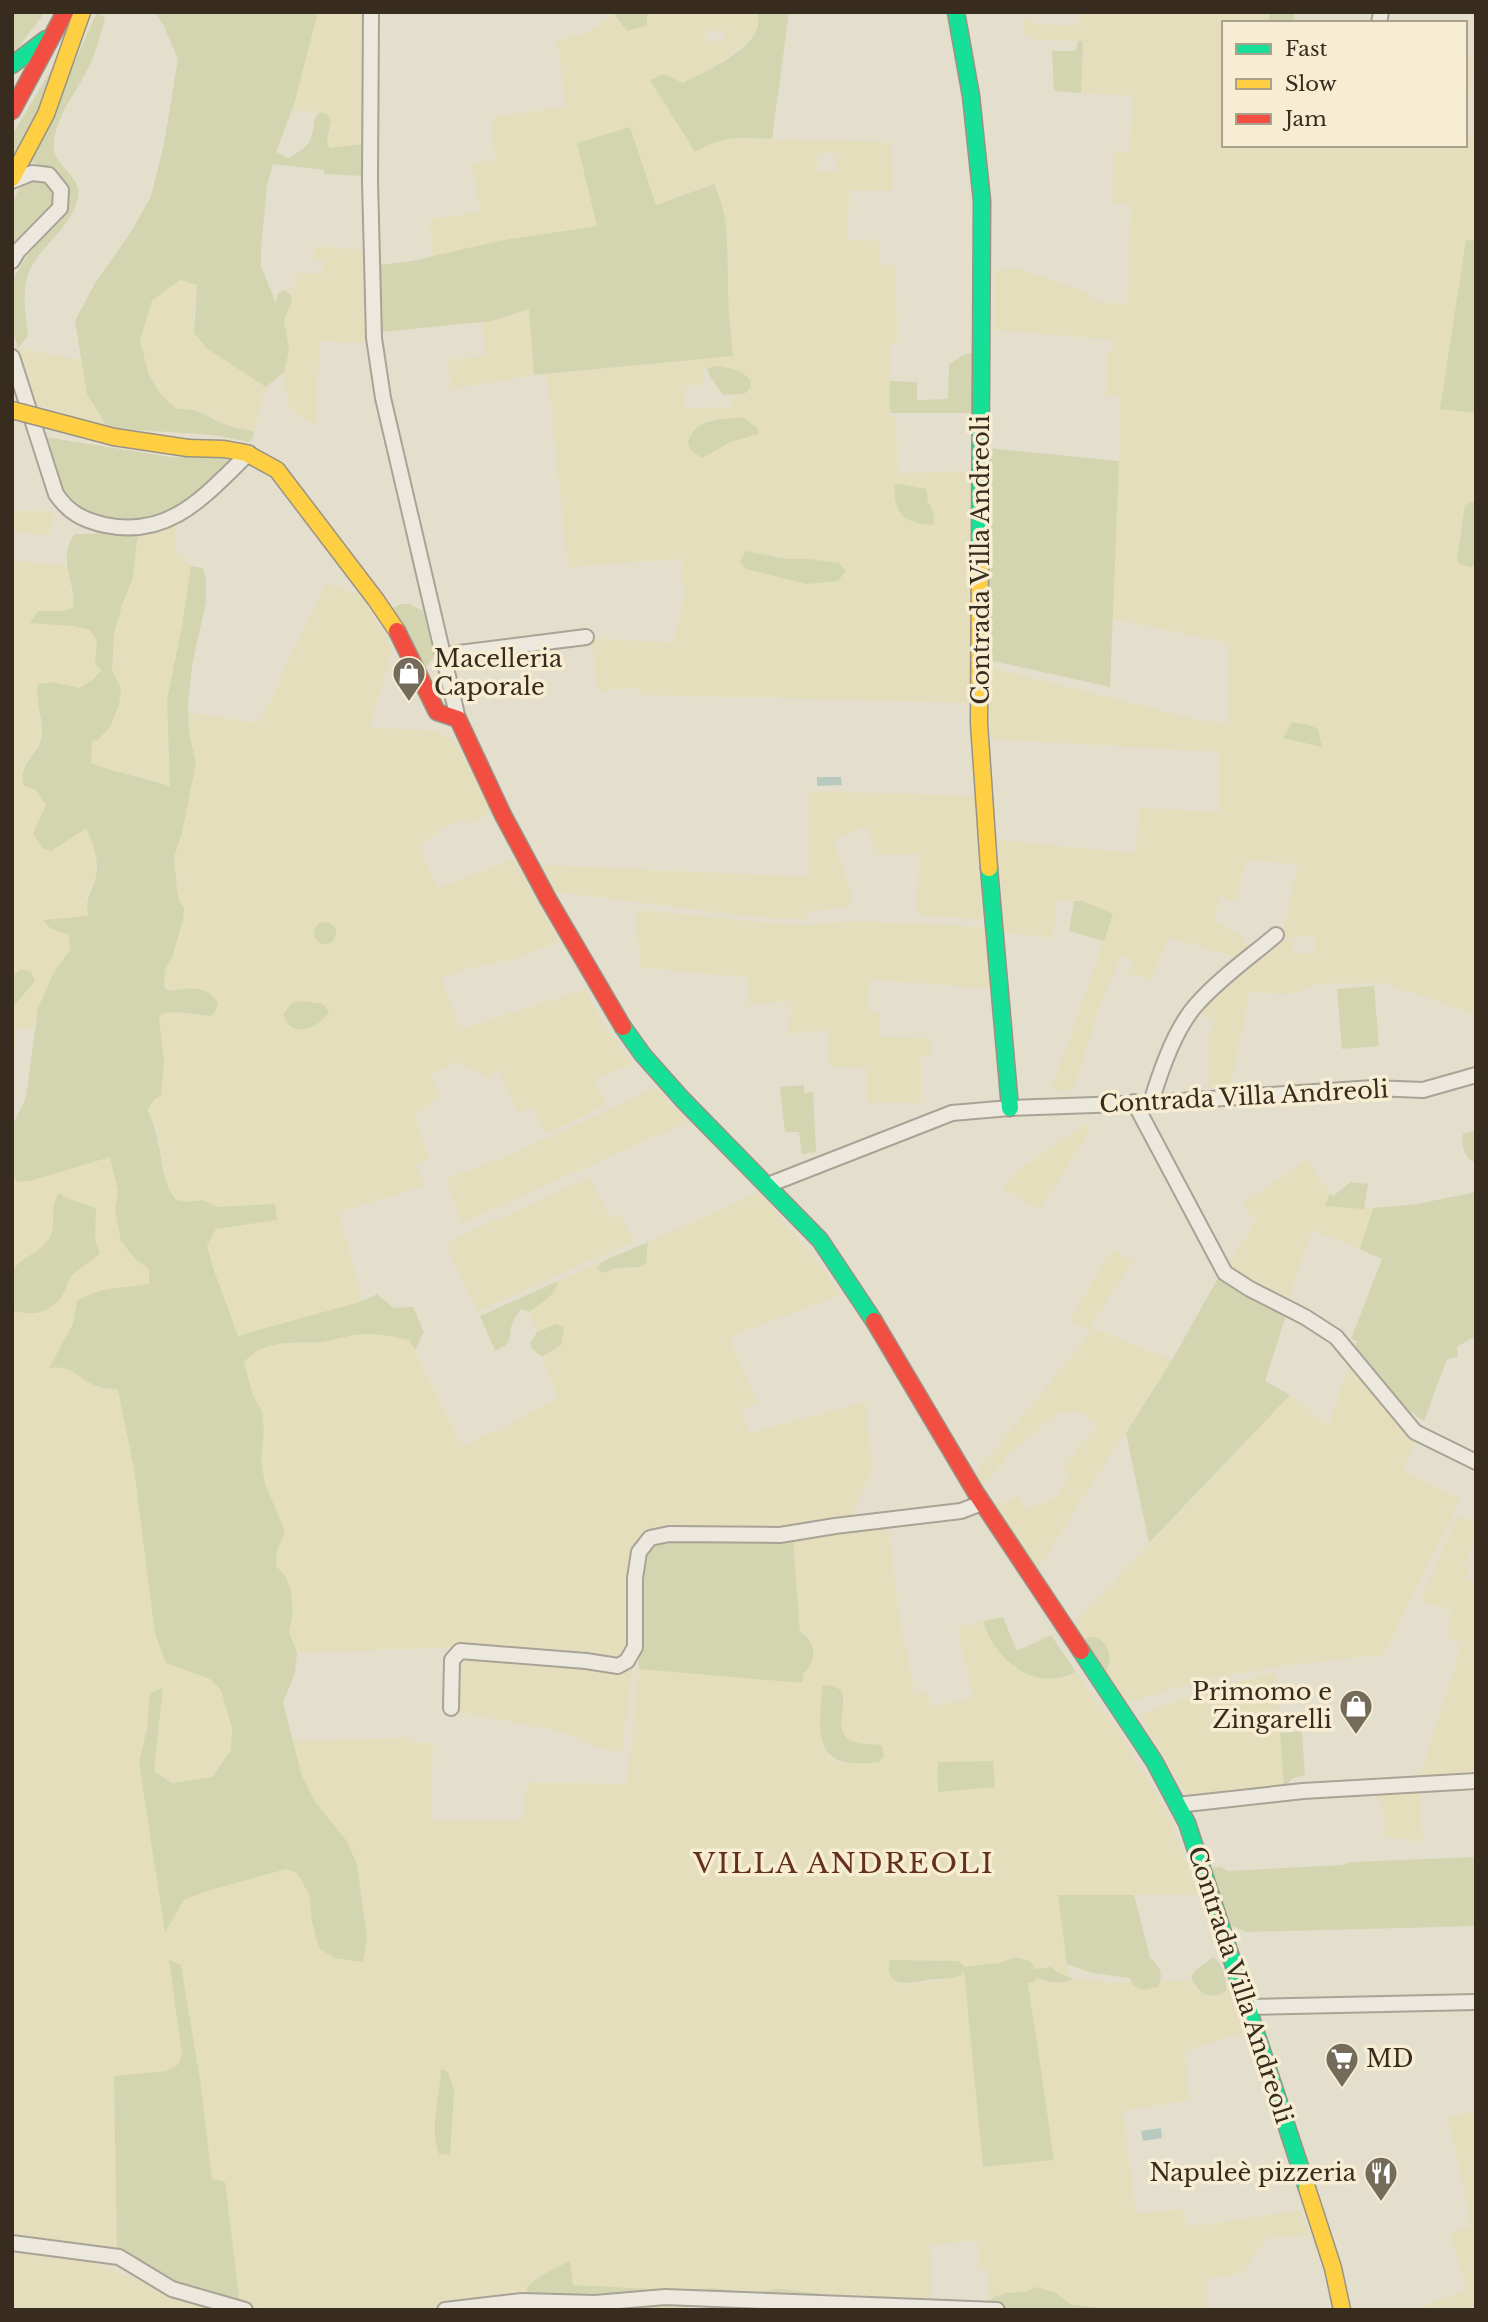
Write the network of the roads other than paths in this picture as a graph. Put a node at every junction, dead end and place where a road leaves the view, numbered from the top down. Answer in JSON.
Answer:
{"nodes":[{"id":1,"x":65,"y":12,"type":"edge"},
{"id":2,"x":82,"y":12,"type":"edge"},
{"id":3,"x":371,"y":12,"type":"edge"},
{"id":4,"x":956,"y":12,"type":"edge"},
{"id":5,"x":57,"y":30,"type":"junction"},
{"id":6,"x":31,"y":52,"type":"junction"},
{"id":7,"x":12,"y":65,"type":"edge"},
{"id":8,"x":12,"y":76,"type":"edge"},
{"id":9,"x":12,"y":111,"type":"edge"},
{"id":10,"x":12,"y":179,"type":"edge"},
{"id":11,"x":12,"y":261,"type":"edge"},
{"id":12,"x":12,"y":357,"type":"edge"},
{"id":13,"x":12,"y":410,"type":"edge"},
{"id":14,"x":249,"y":453,"type":"junction"},
{"id":15,"x":586,"y":637,"type":"dead end"},
{"id":16,"x":443,"y":655,"type":"junction"},
{"id":17,"x":458,"y":719,"type":"junction"},
{"id":18,"x":1276,"y":935,"type":"dead end"},
{"id":19,"x":1476,"y":1075,"type":"edge"},
{"id":20,"x":1134,"y":1102,"type":"junction"},
{"id":21,"x":1151,"y":1103,"type":"junction"},
{"id":22,"x":1010,"y":1108,"type":"junction"},
{"id":23,"x":768,"y":1185,"type":"junction"},
{"id":24,"x":1476,"y":1462,"type":"edge"},
{"id":25,"x":982,"y":1503,"type":"junction"},
{"id":26,"x":451,"y":1708,"type":"dead end"},
{"id":27,"x":1476,"y":1781,"type":"edge"},
{"id":28,"x":1177,"y":1805,"type":"junction"},
{"id":29,"x":1476,"y":2002,"type":"edge"},
{"id":30,"x":1247,"y":2007,"type":"junction"},
{"id":31,"x":12,"y":2242,"type":"edge"},
{"id":32,"x":1333,"y":2268,"type":"junction"},
{"id":33,"x":245,"y":2310,"type":"edge"},
{"id":34,"x":445,"y":2310,"type":"edge"},
{"id":35,"x":997,"y":2310,"type":"edge"},
{"id":36,"x":1342,"y":2310,"type":"edge"},
{"id":37,"x":1355,"y":2310,"type":"edge"}],
"edges":[{"from":1,"to":5,"type":"main road"},
{"from":2,"to":10,"type":"main road"},
{"from":3,"to":16,"type":"street"},
{"from":4,"to":22,"type":"main road","name":"Contrada Villa Andreoli"},
{"from":5,"to":6,"type":"main road"},
{"from":5,"to":9,"type":"main road"},
{"from":6,"to":7,"type":"main road"},
{"from":6,"to":8,"type":"main road"},
{"from":10,"to":11,"type":"street"},
{"from":12,"to":14,"type":"street"},
{"from":13,"to":14,"type":"main road","bridge":true},
{"from":14,"to":17,"type":"main road"},
{"from":15,"to":16,"type":"street"},
{"from":16,"to":17,"type":"street"},
{"from":17,"to":23,"type":"main road","name":"Contrada Villa Andreoli"},
{"from":18,"to":21,"type":"street"},
{"from":19,"to":21,"type":"street","name":"Contrada Villa Andreoli"},
{"from":20,"to":21,"type":"street","name":"Contrada Villa Andreoli"},
{"from":20,"to":22,"type":"street","name":"Contrada Villa Andreoli"},
{"from":20,"to":24,"type":"street"},
{"from":22,"to":23,"type":"street","name":"Contrada Villa Andreoli"},
{"from":23,"to":25,"type":"main road","name":"Contrada Villa Andreoli"},
{"from":25,"to":26,"type":"street"},
{"from":25,"to":28,"type":"main road","name":"Contrada Villa Andreoli"},
{"from":27,"to":28,"type":"street"},
{"from":28,"to":30,"type":"main road","name":"Contrada Villa Andreoli"},
{"from":29,"to":30,"type":"street"},
{"from":30,"to":32,"type":"main road","name":"Contrada Villa Andreoli"},
{"from":31,"to":33,"type":"street"},
{"from":32,"to":36,"type":"main road","name":"Contrada Villa Andreoli"},
{"from":32,"to":37,"type":"main road","name":"Contrada Villa Andreoli"},
{"from":34,"to":35,"type":"street"}]}
